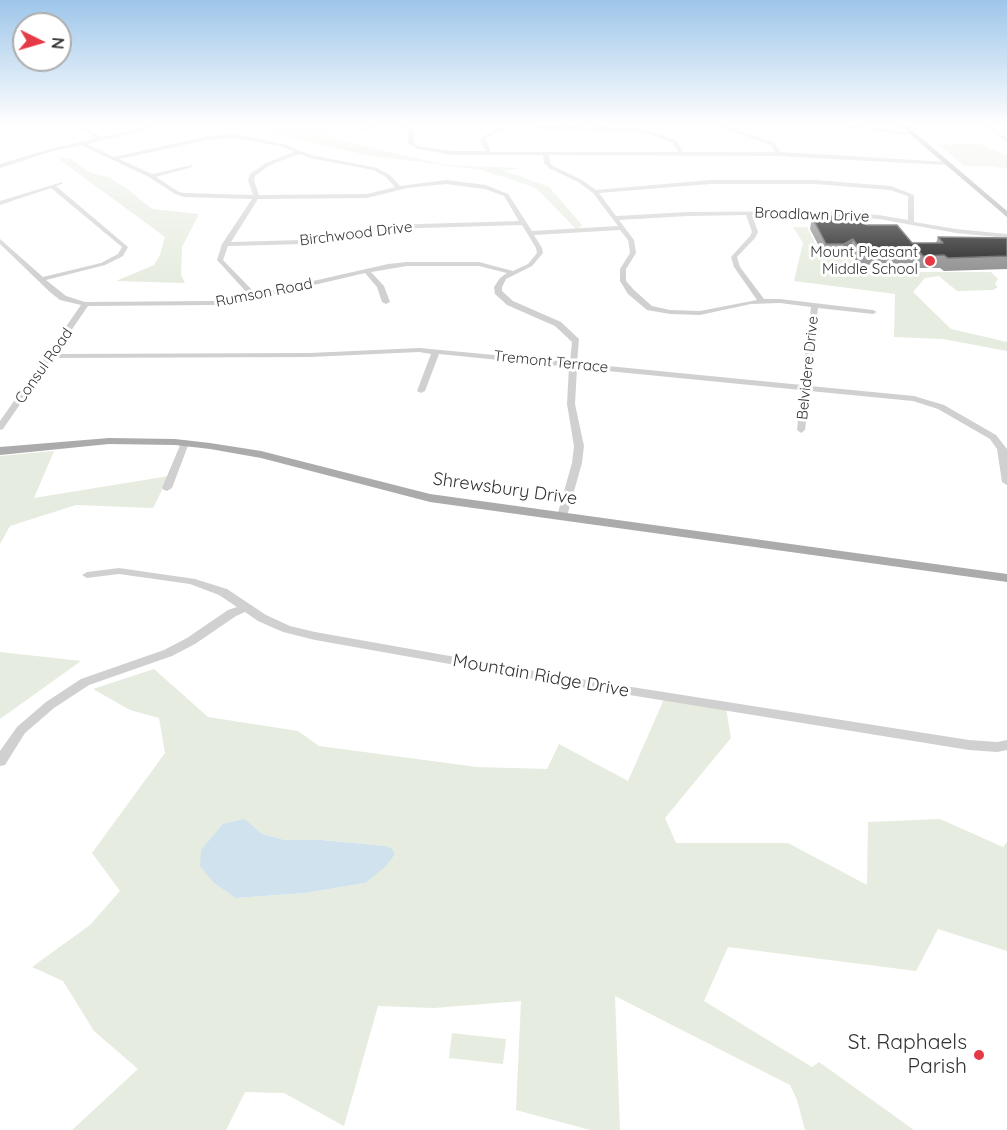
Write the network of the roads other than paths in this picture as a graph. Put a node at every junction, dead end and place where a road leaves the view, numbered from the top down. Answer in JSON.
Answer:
{"nodes":[{"id":1,"x":152,"y":177,"type":"edge"},
{"id":2,"x":252,"y":177,"type":"edge"},
{"id":3,"x":389,"y":177,"type":"edge"},
{"id":4,"x":571,"y":177,"type":"edge"},
{"id":5,"x":963,"y":177,"type":"edge"},
{"id":6,"x":399,"y":188,"type":"junction"},
{"id":7,"x":595,"y":192,"type":"junction"},
{"id":8,"x":255,"y":197,"type":"junction"},
{"id":9,"x":0,"y":203,"type":"edge"},
{"id":10,"x":748,"y":213,"type":"junction"},
{"id":11,"x":1007,"y":215,"type":"edge"},
{"id":12,"x":615,"y":218,"type":"junction"},
{"id":13,"x":911,"y":222,"type":"junction"},
{"id":14,"x":524,"y":223,"type":"junction"},
{"id":15,"x":622,"y":228,"type":"junction"},
{"id":16,"x":530,"y":233,"type":"junction"},
{"id":17,"x":1007,"y":236,"type":"edge"},
{"id":18,"x":0,"y":241,"type":"edge"},
{"id":19,"x":225,"y":244,"type":"junction"},
{"id":20,"x":367,"y":271,"type":"junction"},
{"id":21,"x":513,"y":273,"type":"junction"},
{"id":22,"x":42,"y":279,"type":"junction"},
{"id":23,"x":255,"y":297,"type":"junction"},
{"id":24,"x":762,"y":301,"type":"junction"},
{"id":25,"x":386,"y":302,"type":"dead end"},
{"id":26,"x":86,"y":304,"type":"junction"},
{"id":27,"x":815,"y":305,"type":"junction"},
{"id":28,"x":873,"y":312,"type":"dead end"},
{"id":29,"x":436,"y":351,"type":"junction"},
{"id":30,"x":51,"y":356,"type":"junction"},
{"id":31,"x":572,"y":364,"type":"junction"},
{"id":32,"x":804,"y":387,"type":"junction"},
{"id":33,"x":421,"y":390,"type":"dead end"},
{"id":34,"x":0,"y":427,"type":"edge"},
{"id":35,"x":801,"y":430,"type":"dead end"},
{"id":36,"x":185,"y":443,"type":"junction"},
{"id":37,"x":0,"y":451,"type":"edge"},
{"id":38,"x":1007,"y":482,"type":"edge"},
{"id":39,"x":167,"y":488,"type":"dead end"},
{"id":40,"x":562,"y":516,"type":"junction"},
{"id":41,"x":87,"y":575,"type":"dead end"},
{"id":42,"x":1007,"y":578,"type":"edge"},
{"id":43,"x":246,"y":607,"type":"junction"},
{"id":44,"x":1007,"y":745,"type":"edge"},
{"id":45,"x":0,"y":761,"type":"edge"}],
"edges":[{"from":1,"to":8,"type":"street"},
{"from":2,"to":8,"type":"street"},
{"from":3,"to":6,"type":"street"},
{"from":4,"to":7,"type":"street"},
{"from":5,"to":11,"type":"main road"},
{"from":6,"to":8,"type":"street"},
{"from":6,"to":14,"type":"street"},
{"from":7,"to":12,"type":"street"},
{"from":7,"to":13,"type":"street"},
{"from":8,"to":19,"type":"street"},
{"from":9,"to":22,"type":"street"},
{"from":10,"to":12,"type":"street","name":"Broadlawn Drive"},
{"from":10,"to":13,"type":"street","name":"Broadlawn Drive"},
{"from":10,"to":24,"type":"street"},
{"from":12,"to":15,"type":"street"},
{"from":13,"to":17,"type":"street","name":"Broadlawn Drive"},
{"from":14,"to":16,"type":"street"},
{"from":14,"to":19,"type":"street","name":"Birchwood Drive"},
{"from":15,"to":16,"type":"street"},
{"from":15,"to":24,"type":"street"},
{"from":16,"to":21,"type":"street"},
{"from":18,"to":22,"type":"street","name":"Rumson Road"},
{"from":19,"to":23,"type":"street"},
{"from":20,"to":21,"type":"street","name":"Rumson Road"},
{"from":20,"to":23,"type":"street","name":"Rumson Road"},
{"from":20,"to":25,"type":"street"},
{"from":21,"to":31,"type":"street"},
{"from":22,"to":26,"type":"street","name":"Rumson Road"},
{"from":23,"to":26,"type":"street","name":"Rumson Road"},
{"from":24,"to":27,"type":"street"},
{"from":26,"to":30,"type":"street","name":"Consul Road"},
{"from":27,"to":28,"type":"street"},
{"from":27,"to":32,"type":"street","name":"Belvidere Drive"},
{"from":29,"to":30,"type":"street","name":"Tremont Terrace"},
{"from":29,"to":31,"type":"street","name":"Tremont Terrace"},
{"from":29,"to":33,"type":"street"},
{"from":30,"to":34,"type":"street","name":"Consul Road"},
{"from":31,"to":32,"type":"street","name":"Tremont Terrace"},
{"from":31,"to":40,"type":"street"},
{"from":32,"to":35,"type":"street","name":"Belvidere Drive"},
{"from":32,"to":38,"type":"street","name":"Tremont Terrace"},
{"from":36,"to":37,"type":"main road","name":"Shrewsbury Drive"},
{"from":36,"to":39,"type":"street"},
{"from":36,"to":40,"type":"main road","name":"Shrewsbury Drive"},
{"from":40,"to":42,"type":"main road","name":"Shrewsbury Drive"},
{"from":41,"to":43,"type":"street","name":"Mountain Ridge Drive"},
{"from":43,"to":44,"type":"street","name":"Mountain Ridge Drive"},
{"from":43,"to":45,"type":"street"}]}
